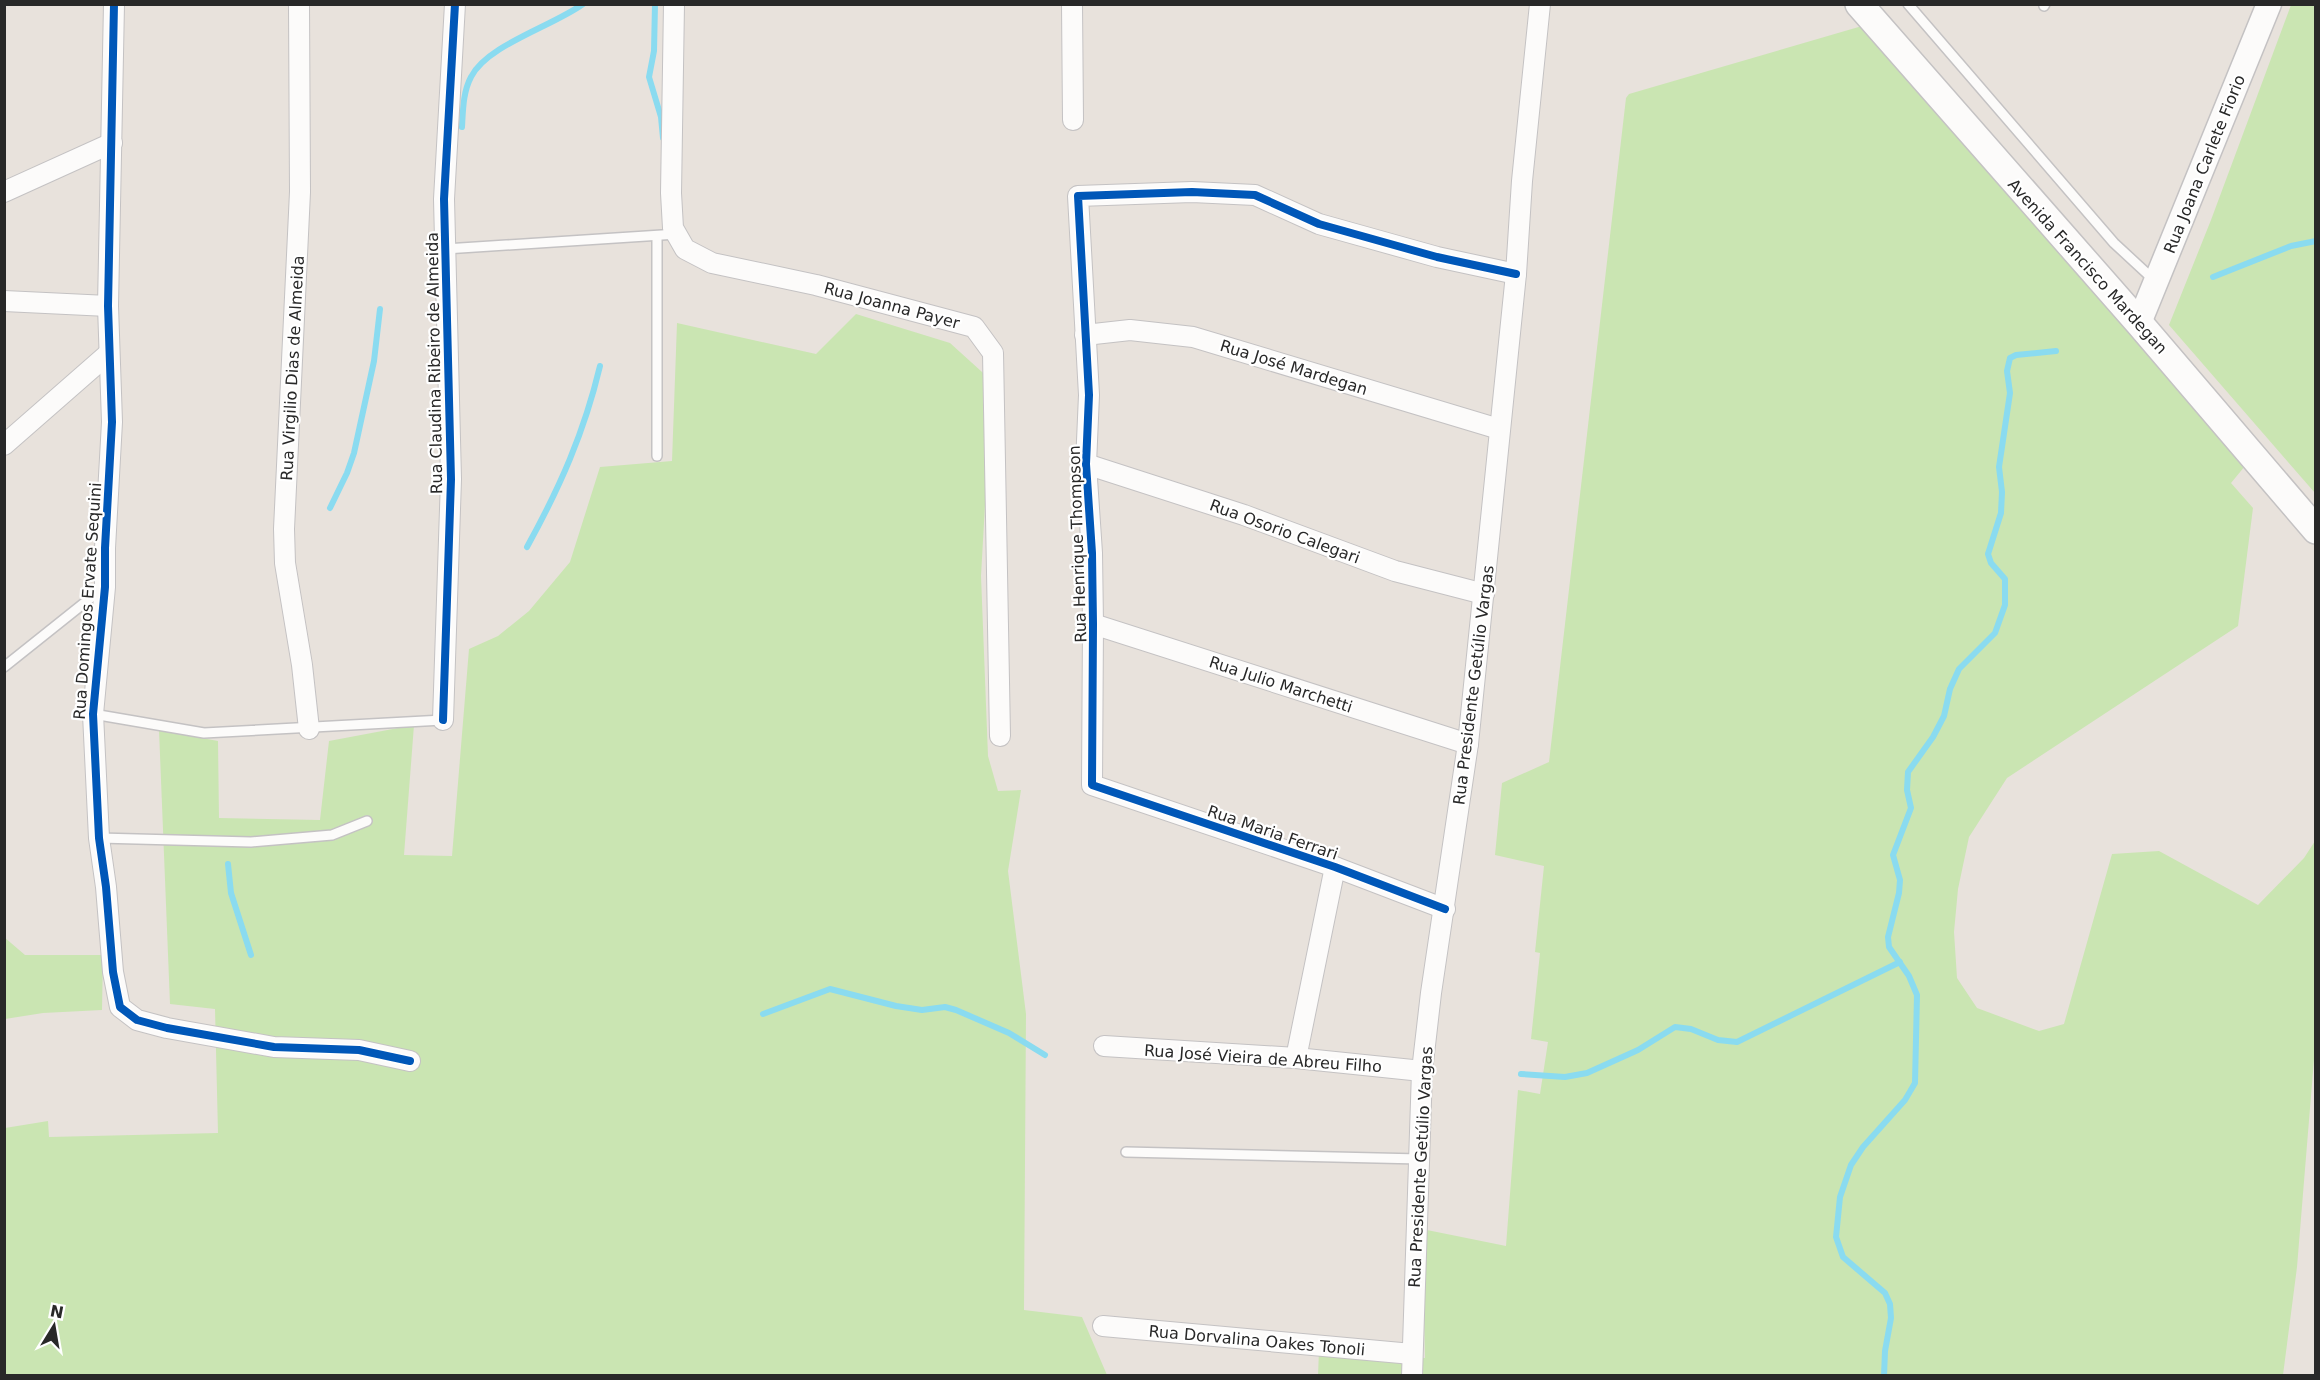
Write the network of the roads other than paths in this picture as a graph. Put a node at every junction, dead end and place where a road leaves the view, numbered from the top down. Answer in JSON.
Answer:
{"nodes":[{"id":1,"x":114,"y":4,"type":"edge"},
{"id":2,"x":299,"y":4,"type":"edge"},
{"id":3,"x":455,"y":4,"type":"edge"},
{"id":4,"x":674,"y":4,"type":"edge"},
{"id":5,"x":1072,"y":4,"type":"edge"},
{"id":6,"x":1540,"y":4,"type":"edge"},
{"id":7,"x":1859,"y":4,"type":"edge"},
{"id":8,"x":1908,"y":4,"type":"edge"},
{"id":9,"x":2269,"y":4,"type":"edge"},
{"id":10,"x":1073,"y":120,"type":"dead end"},
{"id":11,"x":111,"y":143,"type":"junction"},
{"id":12,"x":4,"y":192,"type":"edge"},
{"id":13,"x":677,"y":234,"type":"junction"},
{"id":14,"x":657,"y":236,"type":"junction"},
{"id":15,"x":445,"y":249,"type":"junction"},
{"id":16,"x":1516,"y":274,"type":"junction"},
{"id":17,"x":2156,"y":281,"type":"junction"},
{"id":18,"x":4,"y":301,"type":"edge"},
{"id":19,"x":108,"y":306,"type":"junction"},
{"id":20,"x":2139,"y":323,"type":"junction"},
{"id":21,"x":1085,"y":335,"type":"junction"},
{"id":22,"x":108,"y":354,"type":"junction"},
{"id":23,"x":1499,"y":429,"type":"junction"},
{"id":24,"x":4,"y":445,"type":"edge"},
{"id":25,"x":657,"y":456,"type":"dead end"},
{"id":26,"x":1086,"y":464,"type":"junction"},
{"id":27,"x":2316,"y":530,"type":"edge"},
{"id":28,"x":105,"y":587,"type":"junction"},
{"id":29,"x":1484,"y":594,"type":"junction"},
{"id":30,"x":1094,"y":624,"type":"junction"},
{"id":31,"x":4,"y":667,"type":"edge"},
{"id":32,"x":93,"y":714,"type":"junction"},
{"id":33,"x":444,"y":720,"type":"joint"},
{"id":34,"x":309,"y":729,"type":"junction"},
{"id":35,"x":1000,"y":736,"type":"dead end"},
{"id":36,"x":1468,"y":744,"type":"junction"},
{"id":37,"x":1092,"y":785,"type":"joint"},
{"id":38,"x":367,"y":821,"type":"dead end"},
{"id":39,"x":99,"y":838,"type":"junction"},
{"id":40,"x":1335,"y":867,"type":"junction"},
{"id":41,"x":1444,"y":909,"type":"junction"},
{"id":42,"x":1104,"y":1046,"type":"dead end"},
{"id":43,"x":1296,"y":1058,"type":"junction"},
{"id":44,"x":410,"y":1061,"type":"dead end"},
{"id":45,"x":1422,"y":1071,"type":"junction"},
{"id":46,"x":1126,"y":1152,"type":"dead end"},
{"id":47,"x":1420,"y":1160,"type":"junction"},
{"id":48,"x":1102,"y":1326,"type":"dead end"},
{"id":49,"x":1411,"y":1365,"type":"edge"}],
"edges":[{"from":1,"to":11,"type":"street","name":"Rua Domingos Ervate Sequini"},
{"from":2,"to":34,"type":"street","name":"Rua Virgilio Dias de Almeida"},
{"from":3,"to":15,"type":"street","name":"Rua Claudina Ribeiro de Almeida"},
{"from":4,"to":13,"type":"street"},
{"from":5,"to":10,"type":"street"},
{"from":6,"to":16,"type":"street","name":"Rua Presidente Getúlio Vargas"},
{"from":7,"to":20,"type":"main road","name":"Avenida Francisco Mardegan"},
{"from":8,"to":17,"type":"lane"},
{"from":9,"to":17,"type":"street","name":"Rua Joana Carlete Fiorio"},
{"from":11,"to":12,"type":"street"},
{"from":11,"to":19,"type":"street","name":"Rua Domingos Ervate Sequini"},
{"from":13,"to":14,"type":"lane"},
{"from":13,"to":35,"type":"street","name":"Rua Joanna Payer"},
{"from":14,"to":15,"type":"lane"},
{"from":14,"to":25,"type":"lane"},
{"from":15,"to":33,"type":"street","name":"Rua Claudina Ribeiro de Almeida"},
{"from":16,"to":21,"type":"street","name":"Rua Henrique Thompson"},
{"from":16,"to":23,"type":"street","name":"Rua Presidente Getúlio Vargas"},
{"from":17,"to":20,"type":"street","name":"Rua Joana Carlete Fiorio"},
{"from":18,"to":19,"type":"street"},
{"from":19,"to":22,"type":"street","name":"Rua Domingos Ervate Sequini"},
{"from":20,"to":27,"type":"main road","name":"Avenida Francisco Mardegan"},
{"from":21,"to":23,"type":"street","name":"Rua José Mardegan"},
{"from":21,"to":26,"type":"street","name":"Rua Henrique Thompson"},
{"from":22,"to":24,"type":"street"},
{"from":22,"to":28,"type":"street","name":"Rua Domingos Ervate Sequini"},
{"from":23,"to":29,"type":"street","name":"Rua Presidente Getúlio Vargas"},
{"from":26,"to":29,"type":"street","name":"Rua Osorio Calegari"},
{"from":26,"to":30,"type":"street","name":"Rua Henrique Thompson"},
{"from":28,"to":31,"type":"lane"},
{"from":28,"to":32,"type":"street","name":"Rua Domingos Ervate Sequini"},
{"from":29,"to":36,"type":"street","name":"Rua Presidente Getúlio Vargas"},
{"from":30,"to":36,"type":"street","name":"Rua Julio Marchetti"},
{"from":30,"to":37,"type":"street","name":"Rua Henrique Thompson"},
{"from":32,"to":34,"type":"lane"},
{"from":32,"to":39,"type":"street","name":"Rua Domingos Ervate Sequini"},
{"from":33,"to":34,"type":"lane"},
{"from":36,"to":41,"type":"street","name":"Rua Presidente Getúlio Vargas"},
{"from":37,"to":40,"type":"street","name":"Rua Maria Ferrari"},
{"from":38,"to":39,"type":"lane"},
{"from":39,"to":44,"type":"street","name":"Rua Domingos Ervate Sequini"},
{"from":40,"to":41,"type":"street","name":"Rua Maria Ferrari"},
{"from":40,"to":43,"type":"street"},
{"from":41,"to":45,"type":"street","name":"Rua Presidente Getúlio Vargas"},
{"from":42,"to":43,"type":"street","name":"Rua José Vieira de Abreu Filho"},
{"from":43,"to":45,"type":"street","name":"Rua José Vieira de Abreu Filho"},
{"from":45,"to":47,"type":"street","name":"Rua Presidente Getúlio Vargas"},
{"from":46,"to":47,"type":"lane"},
{"from":47,"to":49,"type":"street","name":"Rua Presidente Getúlio Vargas"},
{"from":48,"to":49,"type":"street","name":"Rua Dorvalina Oakes Tonoli"}]}
